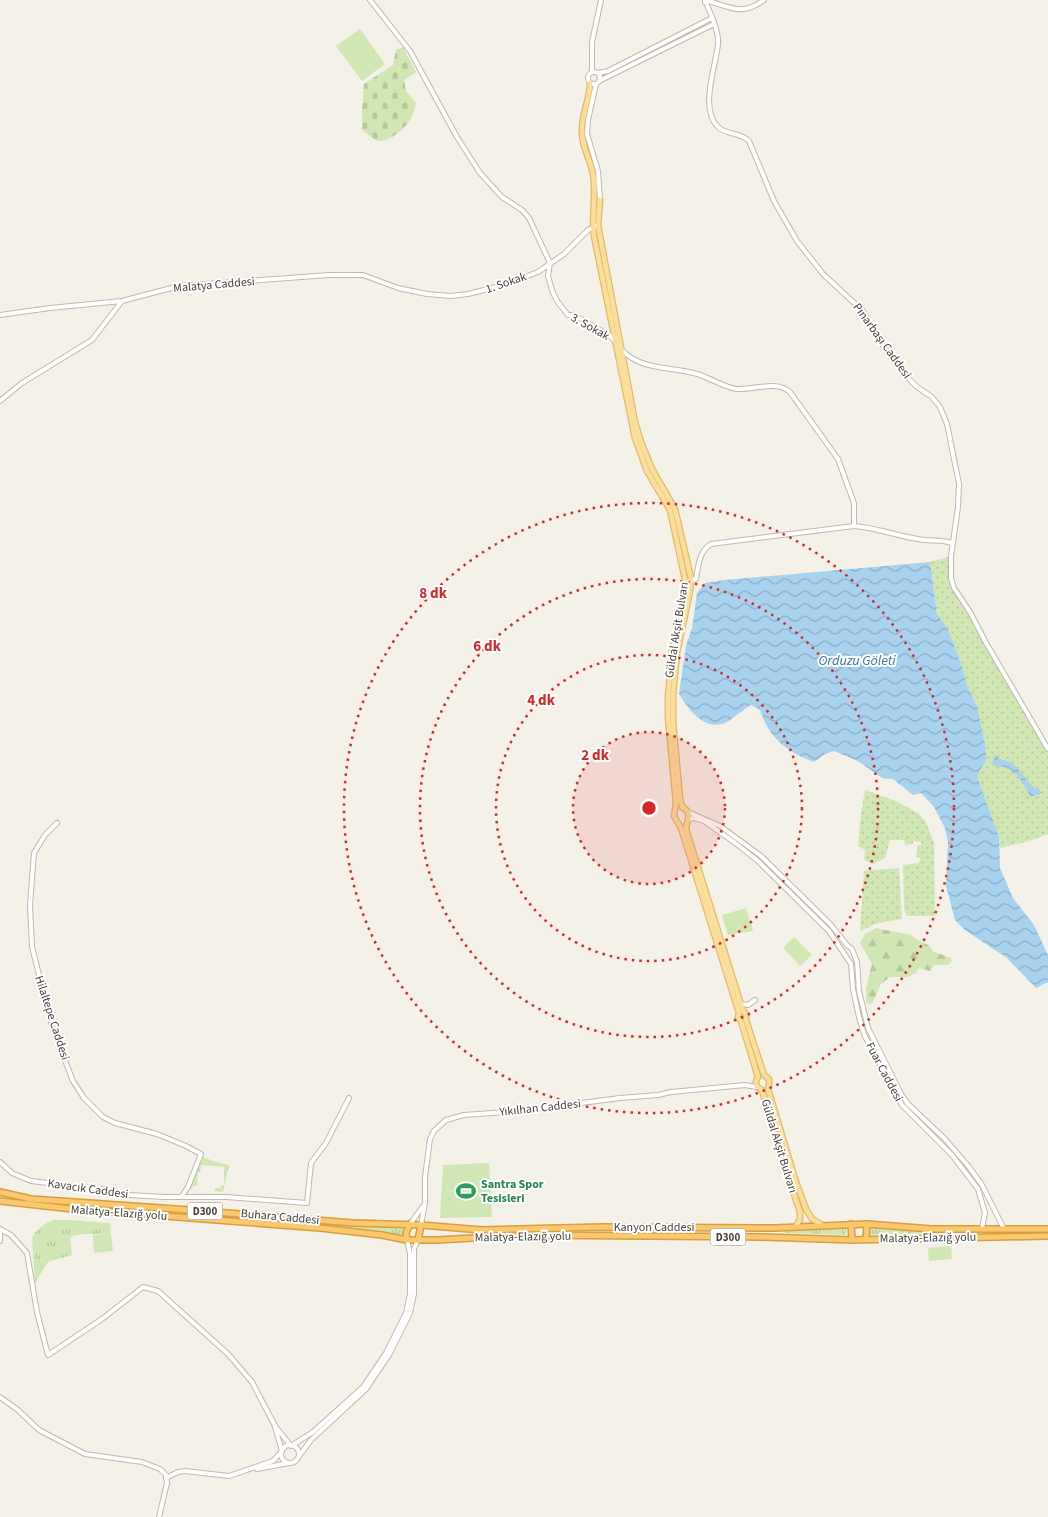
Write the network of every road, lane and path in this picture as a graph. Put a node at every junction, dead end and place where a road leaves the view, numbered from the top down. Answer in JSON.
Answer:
{"nodes":[{"id":1,"x":370,"y":0,"type":"edge"},
{"id":2,"x":601,"y":0,"type":"edge"},
{"id":3,"x":764,"y":0,"type":"edge"},
{"id":4,"x":707,"y":1,"type":"edge"},
{"id":5,"x":712,"y":18,"type":"junction"},
{"id":6,"x":714,"y":24,"type":"junction"},
{"id":7,"x":592,"y":72,"type":"junction"},
{"id":8,"x":598,"y":73,"type":"junction"},
{"id":9,"x":595,"y":83,"type":"junction"},
{"id":10,"x":600,"y":200,"type":"joint"},
{"id":11,"x":596,"y":226,"type":"junction"},
{"id":12,"x":550,"y":263,"type":"junction"},
{"id":13,"x":398,"y":288,"type":"joint"},
{"id":14,"x":122,"y":300,"type":"junction"},
{"id":15,"x":0,"y":315,"type":"edge"},
{"id":16,"x":615,"y":340,"type":"junction"},
{"id":17,"x":622,"y":351,"type":"junction"},
{"id":18,"x":0,"y":401,"type":"edge"},
{"id":19,"x":854,"y":526,"type":"junction"},
{"id":20,"x":952,"y":542,"type":"junction"},
{"id":21,"x":688,"y":582,"type":"junction"},
{"id":22,"x":1048,"y":750,"type":"edge"},
{"id":23,"x":682,"y":807,"type":"junction"},
{"id":24,"x":676,"y":808,"type":"junction"},
{"id":25,"x":688,"y":812,"type":"junction"},
{"id":26,"x":688,"y":821,"type":"junction"},
{"id":27,"x":58,"y":823,"type":"dead end"},
{"id":28,"x":679,"y":824,"type":"junction"},
{"id":29,"x":847,"y":945,"type":"junction"},
{"id":30,"x":842,"y":950,"type":"junction"},
{"id":31,"x":755,"y":1000,"type":"dead end"},
{"id":32,"x":741,"y":1004,"type":"junction"},
{"id":33,"x":741,"y":1012,"type":"junction"},
{"id":34,"x":743,"y":1020,"type":"junction"},
{"id":35,"x":759,"y":1078,"type":"junction"},
{"id":36,"x":745,"y":1085,"type":"junction"},
{"id":37,"x":768,"y":1088,"type":"junction"},
{"id":38,"x":759,"y":1089,"type":"junction"},
{"id":39,"x":349,"y":1098,"type":"dead end"},
{"id":40,"x":0,"y":1162,"type":"edge"},
{"id":41,"x":0,"y":1192,"type":"edge"},
{"id":42,"x":182,"y":1196,"type":"junction"},
{"id":43,"x":142,"y":1197,"type":"junction"},
{"id":44,"x":0,"y":1201,"type":"edge"},
{"id":45,"x":426,"y":1203,"type":"junction"},
{"id":46,"x":142,"y":1206,"type":"junction"},
{"id":47,"x":995,"y":1209,"type":"junction"},
{"id":48,"x":985,"y":1210,"type":"junction"},
{"id":49,"x":410,"y":1224,"type":"junction"},
{"id":50,"x":851,"y":1224,"type":"junction"},
{"id":51,"x":867,"y":1224,"type":"junction"},
{"id":52,"x":421,"y":1225,"type":"junction"},
{"id":53,"x":822,"y":1225,"type":"junction"},
{"id":54,"x":795,"y":1227,"type":"junction"},
{"id":55,"x":982,"y":1228,"type":"junction"},
{"id":56,"x":1004,"y":1229,"type":"junction"},
{"id":57,"x":1048,"y":1229,"type":"edge"},
{"id":58,"x":0,"y":1230,"type":"edge"},
{"id":59,"x":1048,"y":1236,"type":"edge"},
{"id":60,"x":866,"y":1239,"type":"junction"},
{"id":61,"x":407,"y":1240,"type":"junction"},
{"id":62,"x":418,"y":1240,"type":"junction"},
{"id":63,"x":852,"y":1240,"type":"junction"},
{"id":64,"x":0,"y":1241,"type":"edge"},
{"id":65,"x":0,"y":1397,"type":"edge"},
{"id":66,"x":274,"y":1424,"type":"junction"},
{"id":67,"x":292,"y":1446,"type":"junction"},
{"id":68,"x":282,"y":1451,"type":"junction"},
{"id":69,"x":299,"y":1456,"type":"junction"},
{"id":70,"x":291,"y":1463,"type":"junction"},
{"id":71,"x":240,"y":1473,"type":"junction"},
{"id":72,"x":166,"y":1478,"type":"junction"},
{"id":73,"x":159,"y":1517,"type":"edge"}],
"edges":[{"from":1,"to":12,"type":"street","name":"3. Sokak"},
{"from":2,"to":7,"type":"street"},
{"from":3,"to":4,"type":"street"},
{"from":4,"to":5,"type":"street","name":"Pınarbaşı Caddesi"},
{"from":5,"to":6,"type":"street","name":"Pınarbaşı Caddesi"},
{"from":5,"to":8,"type":"street"},
{"from":6,"to":9,"type":"street"},
{"from":6,"to":20,"type":"street","name":"Pınarbaşı Caddesi"},
{"from":7,"to":8,"type":"street"},
{"from":7,"to":9,"type":"street"},
{"from":8,"to":9,"type":"street"},
{"from":9,"to":10,"type":"street"},
{"from":9,"to":11,"type":"main road","name":"Güldal Akşit Bulvarı"},
{"from":10,"to":11,"type":"main road","name":"Güldal Akşit Bulvarı"},
{"from":11,"to":12,"type":"street","name":"1. Sokak"},
{"from":11,"to":16,"type":"main road","name":"Güldal Akşit Bulvarı"},
{"from":11,"to":17,"type":"main road","name":"Güldal Akşit Bulvarı"},
{"from":12,"to":13,"type":"street","name":"1. Sokak"},
{"from":12,"to":16,"type":"street","name":"3. Sokak"},
{"from":13,"to":14,"type":"street","name":"Malatya Caddesi"},
{"from":14,"to":15,"type":"street","name":"Malatya Caddesi"},
{"from":14,"to":18,"type":"street"},
{"from":16,"to":17,"type":"street","name":"3. Sokak"},
{"from":16,"to":21,"type":"main road","name":"Güldal Akşit Bulvarı"},
{"from":17,"to":19,"type":"street","name":"3. Sokak"},
{"from":17,"to":21,"type":"main road","name":"Güldal Akşit Bulvarı"},
{"from":19,"to":20,"type":"street"},
{"from":19,"to":21,"type":"street"},
{"from":20,"to":22,"type":"street","name":"Pınarbaşı Caddesi"},
{"from":21,"to":23,"type":"main road","name":"Güldal Akşit Bulvarı"},
{"from":21,"to":24,"type":"main road","name":"Güldal Akşit Bulvarı"},
{"from":23,"to":24,"type":"street"},
{"from":23,"to":25,"type":"main road"},
{"from":24,"to":28,"type":"main road","name":"Güldal Akşit Bulvarı"},
{"from":25,"to":26,"type":"main road","name":"Güldal Akşit Bulvarı"},
{"from":25,"to":29,"type":"street"},
{"from":26,"to":28,"type":"street"},
{"from":26,"to":30,"type":"street","name":"Fuar Caddesi"},
{"from":26,"to":32,"type":"main road","name":"Güldal Akşit Bulvarı"},
{"from":27,"to":42,"type":"street","name":"Hilaltepe Caddesi"},
{"from":28,"to":33,"type":"main road","name":"Güldal Akşit Bulvarı"},
{"from":29,"to":30,"type":"street"},
{"from":29,"to":47,"type":"street"},
{"from":30,"to":48,"type":"street","name":"Fuar Caddesi"},
{"from":31,"to":32,"type":"street"},
{"from":32,"to":33,"type":"main road","name":"Güldal Akşit Bulvarı"},
{"from":33,"to":34,"type":"main road","name":"Güldal Akşit Bulvarı"},
{"from":33,"to":34,"type":"main road","name":"Güldal Akşit Bulvarı"},
{"from":34,"to":35,"type":"main road","name":"Güldal Akşit Bulvarı"},
{"from":35,"to":36,"type":"street","name":"Yıkılhan Caddesi"},
{"from":35,"to":37,"type":"main road","name":"Güldal Akşit Bulvarı"},
{"from":35,"to":38,"type":"main road","name":"Güldal Akşit Bulvarı"},
{"from":36,"to":38,"type":"street","name":"Yıkılhan Caddesi"},
{"from":36,"to":45,"type":"street","name":"Yıkılhan Caddesi"},
{"from":37,"to":38,"type":"street"},
{"from":37,"to":53,"type":"main road","name":"Güldal Akşit Bulvarı"},
{"from":38,"to":54,"type":"main road","name":"Güldal Akşit Bulvarı"},
{"from":39,"to":42,"type":"street","name":"Kavacık Caddesi"},
{"from":40,"to":43,"type":"street","name":"Kavacık Caddesi"},
{"from":41,"to":46,"type":"highway","name":"Buhara Caddesi","number":"D300"},
{"from":42,"to":43,"type":"street","name":"Kavacık Caddesi"},
{"from":43,"to":46,"type":"street"},
{"from":44,"to":61,"type":"highway","name":"Malatya-Elazığ yolu","number":"D300"},
{"from":45,"to":49,"type":"street"},
{"from":45,"to":52,"type":"street","name":"Yıkılhan Caddesi"},
{"from":46,"to":49,"type":"highway","name":"Buhara Caddesi","number":"D300"},
{"from":47,"to":48,"type":"street"},
{"from":47,"to":56,"type":"street"},
{"from":48,"to":55,"type":"street","name":"Fuar Caddesi"},
{"from":49,"to":52,"type":"highway","name":"Kanyon Caddesi","number":"D300"},
{"from":49,"to":61,"type":"highway"},
{"from":50,"to":51,"type":"highway","name":"Kanyon Caddesi","number":"D300"},
{"from":50,"to":53,"type":"highway","name":"Kanyon Caddesi","number":"D300"},
{"from":50,"to":63,"type":"highway"},
{"from":51,"to":55,"type":"highway","name":"Kanyon Caddesi","number":"D300"},
{"from":51,"to":60,"type":"highway"},
{"from":52,"to":54,"type":"highway","name":"Kanyon Caddesi","number":"D300"},
{"from":52,"to":62,"type":"highway"},
{"from":53,"to":54,"type":"highway","name":"Kanyon Caddesi","number":"D300"},
{"from":55,"to":56,"type":"highway","name":"Kanyon Caddesi","number":"D300"},
{"from":56,"to":57,"type":"highway","name":"Kanyon Caddesi","number":"D300"},
{"from":58,"to":64,"type":"street"},
{"from":58,"to":66,"type":"street"},
{"from":59,"to":60,"type":"highway","name":"Malatya-Elazığ yolu","number":"D300"},
{"from":60,"to":63,"type":"highway","name":"Malatya-Elazığ yolu","number":"D300"},
{"from":61,"to":62,"type":"highway","name":"Malatya-Elazığ yolu","number":"D300"},
{"from":61,"to":67,"type":"street"},
{"from":62,"to":63,"type":"highway","name":"Malatya-Elazığ yolu","number":"D300"},
{"from":62,"to":69,"type":"street"},
{"from":65,"to":72,"type":"street"},
{"from":66,"to":67,"type":"street"},
{"from":66,"to":68,"type":"street"},
{"from":67,"to":68,"type":"street"},
{"from":67,"to":69,"type":"street"},
{"from":68,"to":70,"type":"street"},
{"from":68,"to":71,"type":"street"},
{"from":69,"to":70,"type":"street"},
{"from":70,"to":71,"type":"street"},
{"from":71,"to":72,"type":"street"},
{"from":72,"to":73,"type":"street"}]}
